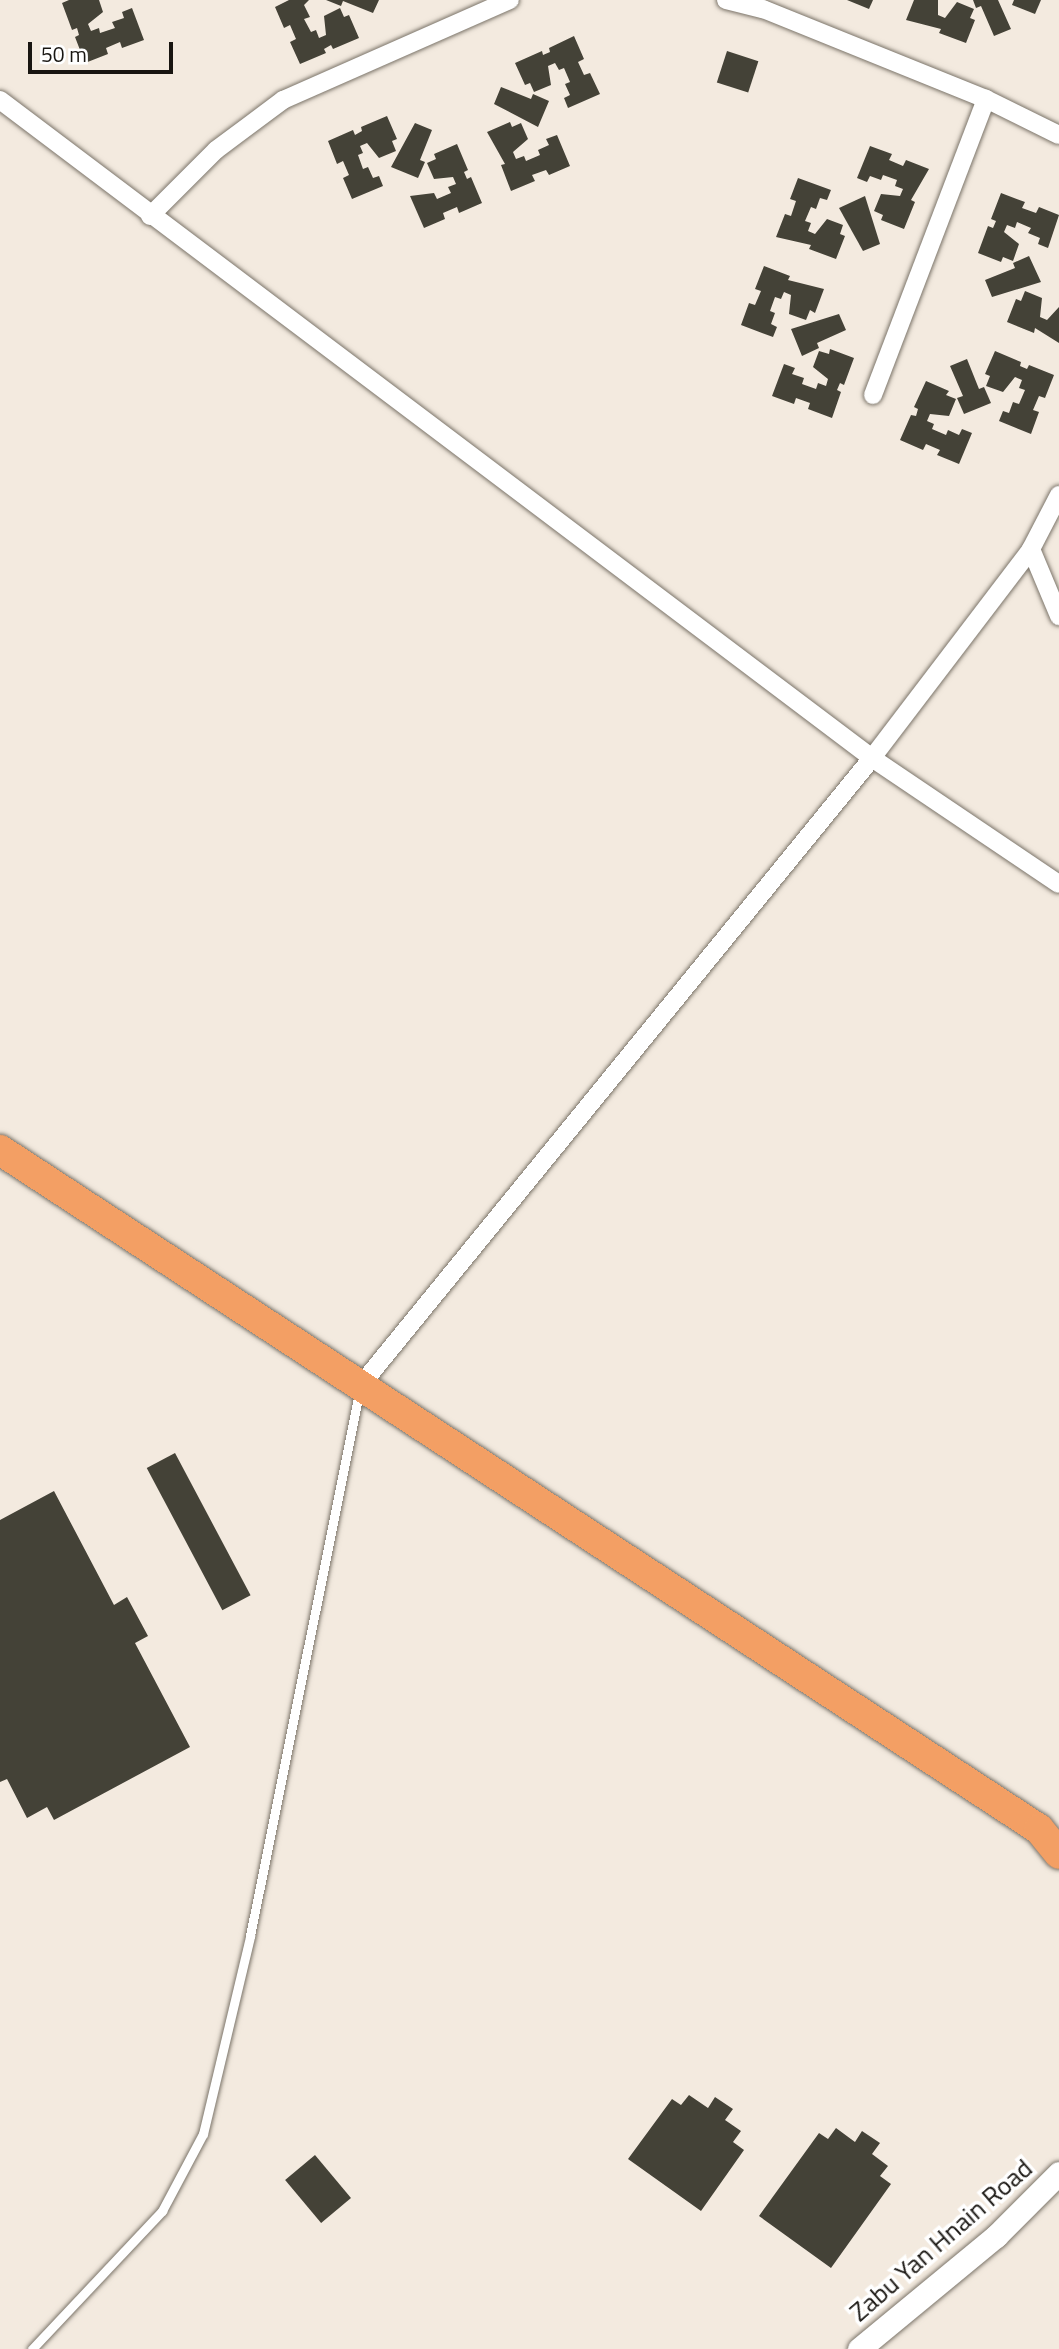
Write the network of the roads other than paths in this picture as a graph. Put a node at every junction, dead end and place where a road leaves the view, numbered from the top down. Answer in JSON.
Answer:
{"nodes":[{"id":1,"x":510,"y":0,"type":"edge"},
{"id":2,"x":726,"y":0,"type":"edge"},
{"id":3,"x":986,"y":99,"type":"junction"},
{"id":4,"x":0,"y":100,"type":"edge"},
{"id":5,"x":1059,"y":135,"type":"edge"},
{"id":6,"x":150,"y":216,"type":"junction"},
{"id":7,"x":873,"y":395,"type":"dead end"},
{"id":8,"x":1059,"y":495,"type":"edge"},
{"id":9,"x":1031,"y":549,"type":"junction"},
{"id":10,"x":1059,"y":616,"type":"edge"},
{"id":11,"x":872,"y":758,"type":"junction"},
{"id":12,"x":1059,"y":884,"type":"edge"},
{"id":13,"x":0,"y":1150,"type":"edge"},
{"id":14,"x":361,"y":1385,"type":"junction"},
{"id":15,"x":1049,"y":1831,"type":"edge"},
{"id":16,"x":1059,"y":1854,"type":"edge"},
{"id":17,"x":1059,"y":2173,"type":"edge"},
{"id":18,"x":32,"y":2349,"type":"edge"},
{"id":19,"x":859,"y":2349,"type":"edge"}],
"edges":[{"from":1,"to":6,"type":"street"},
{"from":2,"to":3,"type":"street"},
{"from":3,"to":5,"type":"street"},
{"from":3,"to":7,"type":"street"},
{"from":4,"to":6,"type":"street"},
{"from":6,"to":11,"type":"street"},
{"from":8,"to":9,"type":"street"},
{"from":9,"to":10,"type":"street"},
{"from":9,"to":11,"type":"street"},
{"from":11,"to":12,"type":"street"},
{"from":11,"to":14,"type":"street"},
{"from":13,"to":14,"type":"highway"},
{"from":14,"to":15,"type":"highway"},
{"from":14,"to":18,"type":"lane"},
{"from":15,"to":16,"type":"highway"},
{"from":17,"to":19,"type":"street","name":"Zabu Yan Hnain Road"}]}
